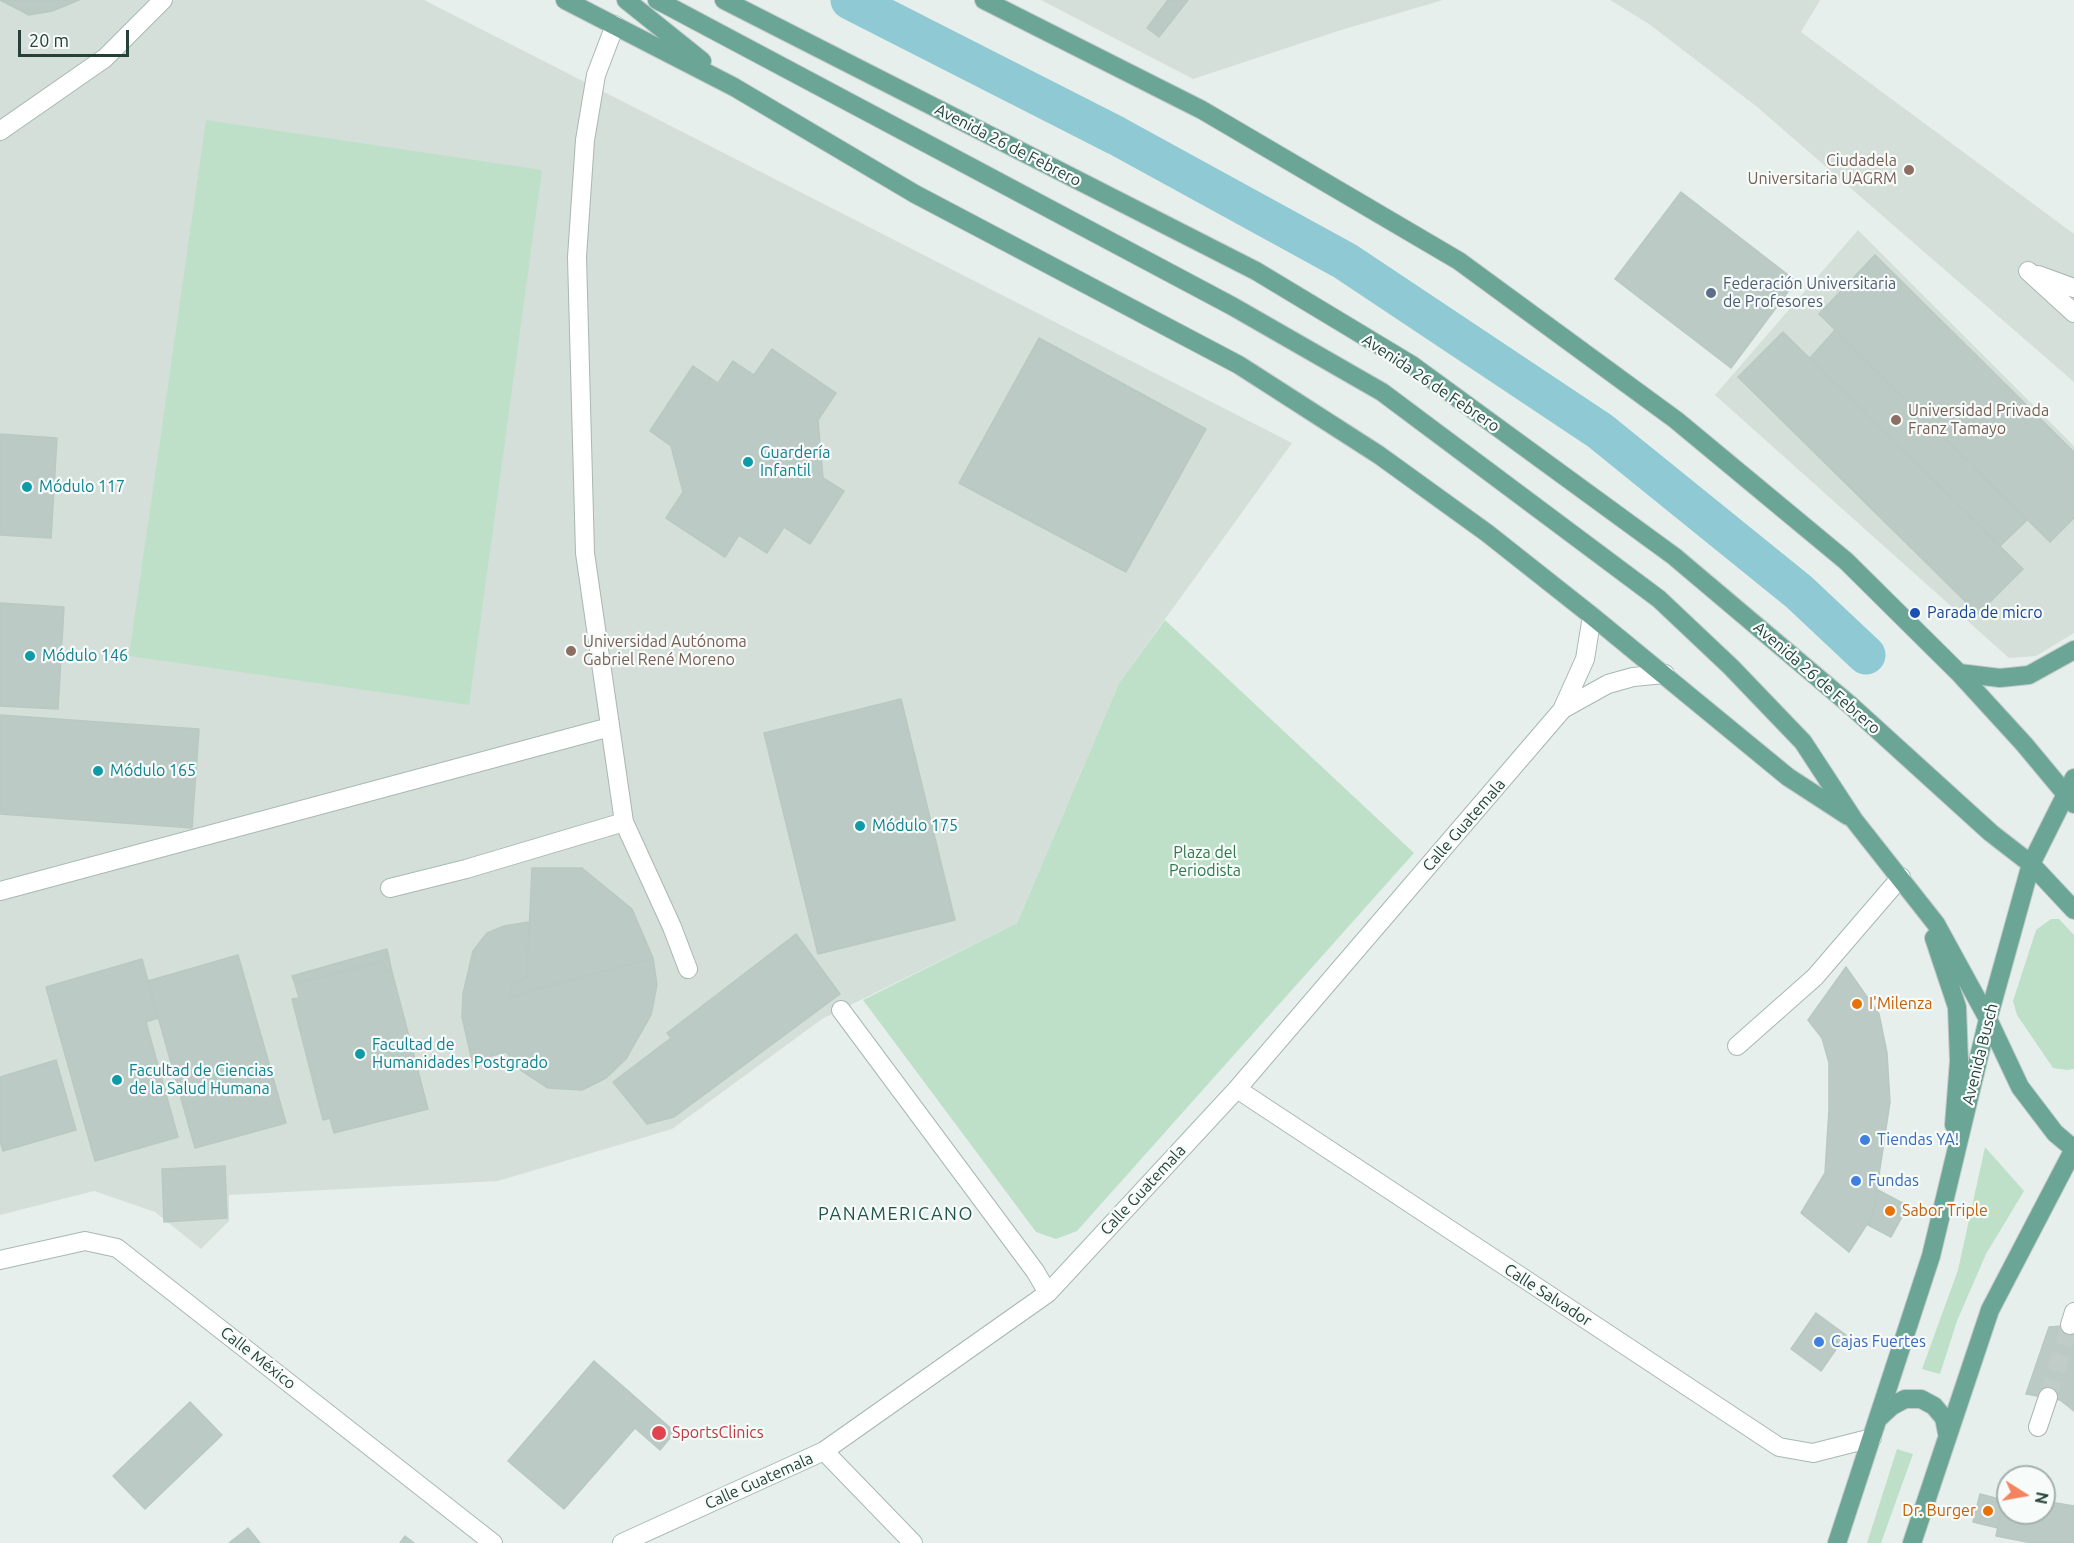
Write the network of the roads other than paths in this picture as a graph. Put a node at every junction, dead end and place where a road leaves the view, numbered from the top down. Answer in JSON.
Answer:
{"nodes":[{"id":1,"x":164,"y":0,"type":"edge"},
{"id":2,"x":565,"y":0,"type":"edge"},
{"id":3,"x":626,"y":0,"type":"edge"},
{"id":4,"x":657,"y":0,"type":"edge"},
{"id":5,"x":723,"y":0,"type":"edge"},
{"id":6,"x":984,"y":0,"type":"edge"},
{"id":7,"x":615,"y":25,"type":"junction"},
{"id":8,"x":734,"y":87,"type":"junction"},
{"id":9,"x":0,"y":131,"type":"edge"},
{"id":10,"x":2074,"y":288,"type":"edge"},
{"id":11,"x":2074,"y":313,"type":"edge"},
{"id":12,"x":1592,"y":616,"type":"junction"},
{"id":13,"x":2074,"y":650,"type":"edge"},
{"id":14,"x":1959,"y":673,"type":"junction"},
{"id":15,"x":1665,"y":674,"type":"junction"},
{"id":16,"x":1562,"y":710,"type":"junction"},
{"id":17,"x":610,"y":727,"type":"junction"},
{"id":18,"x":2074,"y":778,"type":"edge"},
{"id":19,"x":2071,"y":800,"type":"edge"},
{"id":20,"x":1854,"y":820,"type":"junction"},
{"id":21,"x":624,"y":822,"type":"junction"},
{"id":22,"x":2031,"y":864,"type":"junction"},
{"id":23,"x":1901,"y":877,"type":"junction"},
{"id":24,"x":390,"y":888,"type":"dead end"},
{"id":25,"x":0,"y":891,"type":"edge"},
{"id":26,"x":1925,"y":910,"type":"junction"},
{"id":27,"x":2074,"y":910,"type":"edge"},
{"id":28,"x":688,"y":969,"type":"dead end"},
{"id":29,"x":841,"y":1010,"type":"dead end"},
{"id":30,"x":1988,"y":1019,"type":"junction"},
{"id":31,"x":1737,"y":1046,"type":"dead end"},
{"id":32,"x":1237,"y":1089,"type":"junction"},
{"id":33,"x":2074,"y":1149,"type":"edge"},
{"id":34,"x":1952,"y":1171,"type":"junction"},
{"id":35,"x":0,"y":1260,"type":"edge"},
{"id":36,"x":1048,"y":1293,"type":"junction"},
{"id":37,"x":2048,"y":1397,"type":"tunnel mouth"},
{"id":38,"x":1879,"y":1419,"type":"junction"},
{"id":39,"x":2038,"y":1427,"type":"dead end"},
{"id":40,"x":1947,"y":1433,"type":"junction"},
{"id":41,"x":1872,"y":1438,"type":"junction"},
{"id":42,"x":824,"y":1451,"type":"junction"},
{"id":43,"x":493,"y":1543,"type":"edge"},
{"id":44,"x":622,"y":1543,"type":"edge"},
{"id":45,"x":913,"y":1543,"type":"edge"},
{"id":46,"x":1837,"y":1543,"type":"edge"},
{"id":47,"x":1912,"y":1543,"type":"edge"}],
"edges":[{"from":1,"to":9,"type":"street"},
{"from":2,"to":7,"type":"main road"},
{"from":3,"to":8,"type":"main road"},
{"from":4,"to":20,"type":"main road"},
{"from":5,"to":22,"type":"main road","name":"Avenida 26 de Febrero"},
{"from":6,"to":14,"type":"main road"},
{"from":7,"to":8,"type":"main road"},
{"from":7,"to":17,"type":"street"},
{"from":8,"to":12,"type":"main road"},
{"from":10,"to":11,"type":"street"},
{"from":12,"to":15,"type":"main road"},
{"from":12,"to":16,"type":"street","name":"Calle Guatemala"},
{"from":13,"to":14,"type":"main road"},
{"from":14,"to":19,"type":"main road"},
{"from":15,"to":16,"type":"street","name":"Calle Guatemala"},
{"from":15,"to":20,"type":"main road"},
{"from":16,"to":32,"type":"street","name":"Calle Guatemala"},
{"from":17,"to":21,"type":"street"},
{"from":17,"to":25,"type":"street"},
{"from":18,"to":19,"type":"main road","name":"Avenida Busch"},
{"from":19,"to":22,"type":"main road","name":"Avenida Busch"},
{"from":20,"to":23,"type":"main road"},
{"from":21,"to":24,"type":"street"},
{"from":21,"to":28,"type":"street"},
{"from":22,"to":27,"type":"main road","name":"Avenida 26 de Febrero"},
{"from":22,"to":30,"type":"main road","name":"Avenida Busch"},
{"from":23,"to":26,"type":"main road"},
{"from":23,"to":31,"type":"street"},
{"from":26,"to":30,"type":"main road"},
{"from":26,"to":34,"type":"main road"},
{"from":29,"to":36,"type":"street"},
{"from":30,"to":33,"type":"main road"},
{"from":30,"to":34,"type":"main road","name":"Avenida Busch"},
{"from":32,"to":36,"type":"street","name":"Calle Guatemala"},
{"from":32,"to":41,"type":"street","name":"Calle Salvador"},
{"from":33,"to":40,"type":"main road"},
{"from":34,"to":38,"type":"main road","name":"Avenida Busch"},
{"from":35,"to":43,"type":"street","name":"Calle México"},
{"from":36,"to":42,"type":"street","name":"Calle Guatemala"},
{"from":37,"to":39,"type":"street"},
{"from":38,"to":40,"type":"main road"},
{"from":38,"to":41,"type":"main road","name":"Avenida Busch"},
{"from":40,"to":47,"type":"main road"},
{"from":41,"to":46,"type":"main road","name":"Avenida Busch"},
{"from":42,"to":44,"type":"street","name":"Calle Guatemala"},
{"from":42,"to":45,"type":"street"}]}
